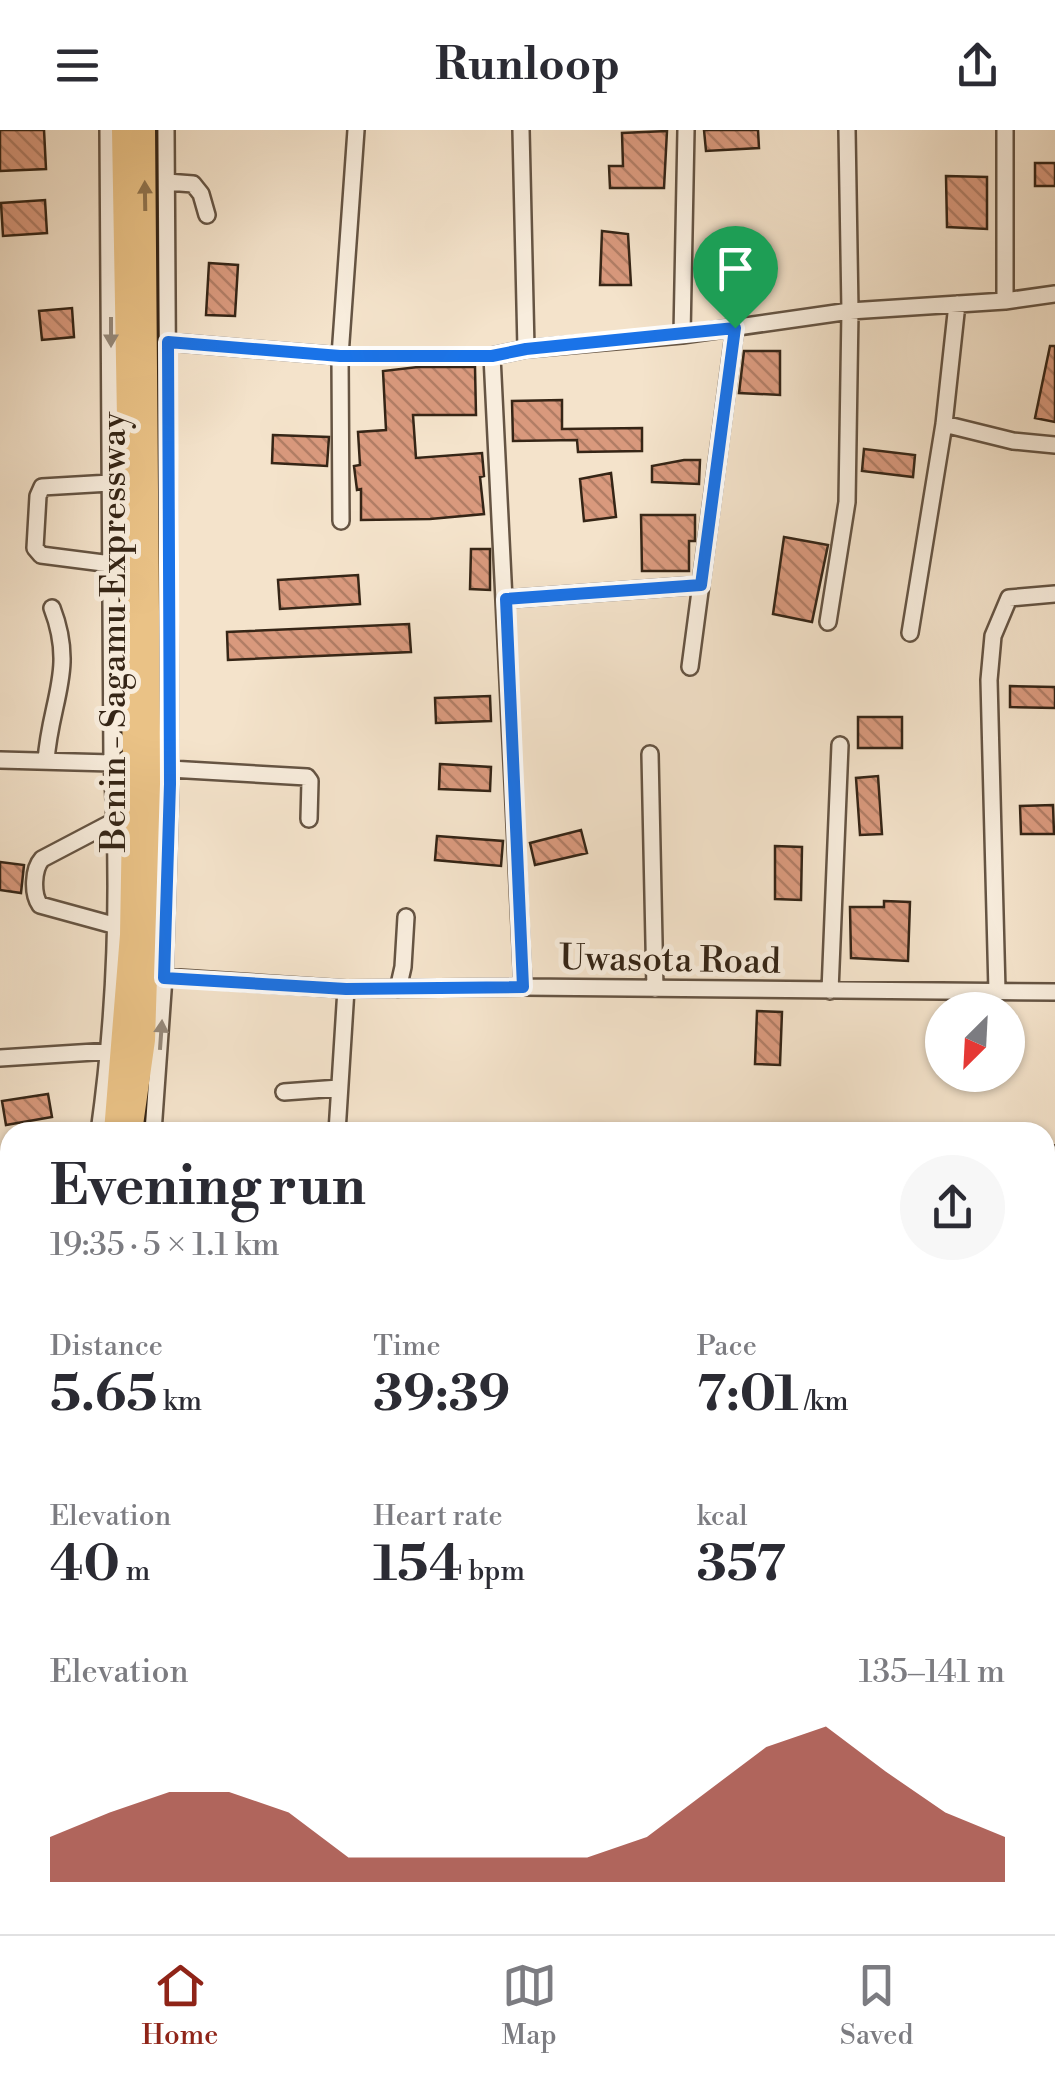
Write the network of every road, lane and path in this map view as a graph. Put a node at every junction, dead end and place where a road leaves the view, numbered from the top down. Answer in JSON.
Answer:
{"nodes":[{"id":1,"x":108,"y":130,"type":"edge"},
{"id":2,"x":124,"y":130,"type":"edge"},
{"id":3,"x":144,"y":130,"type":"edge"},
{"id":4,"x":166,"y":130,"type":"edge"},
{"id":5,"x":356,"y":130,"type":"edge"},
{"id":6,"x":522,"y":130,"type":"edge"},
{"id":7,"x":686,"y":130,"type":"edge"},
{"id":8,"x":847,"y":130,"type":"edge"},
{"id":9,"x":1005,"y":130,"type":"edge"},
{"id":10,"x":167,"y":182,"type":"junction"},
{"id":11,"x":207,"y":215,"type":"dead end"},
{"id":12,"x":119,"y":250,"type":"junction"},
{"id":13,"x":1055,"y":294,"type":"edge"},
{"id":14,"x":1005,"y":301,"type":"junction"},
{"id":15,"x":957,"y":304,"type":"junction"},
{"id":16,"x":850,"y":311,"type":"junction"},
{"id":17,"x":735,"y":328,"type":"junction"},
{"id":18,"x":682,"y":335,"type":"junction"},
{"id":19,"x":168,"y":342,"type":"junction"},
{"id":20,"x":526,"y":349,"type":"junction"},
{"id":21,"x":340,"y":356,"type":"junction"},
{"id":22,"x":492,"y":356,"type":"junction"},
{"id":23,"x":944,"y":424,"type":"junction"},
{"id":24,"x":1055,"y":445,"type":"edge"},
{"id":25,"x":110,"y":482,"type":"junction"},
{"id":26,"x":341,"y":521,"type":"dead end"},
{"id":27,"x":111,"y":564,"type":"junction"},
{"id":28,"x":701,"y":585,"type":"junction"},
{"id":29,"x":1055,"y":594,"type":"edge"},
{"id":30,"x":506,"y":599,"type":"junction"},
{"id":31,"x":52,"y":608,"type":"dead end"},
{"id":32,"x":828,"y":622,"type":"dead end"},
{"id":33,"x":910,"y":633,"type":"dead end"},
{"id":34,"x":690,"y":668,"type":"dead end"},
{"id":35,"x":840,"y":745,"type":"dead end"},
{"id":36,"x":650,"y":754,"type":"dead end"},
{"id":37,"x":0,"y":760,"type":"edge"},
{"id":38,"x":46,"y":761,"type":"junction"},
{"id":39,"x":112,"y":763,"type":"junction"},
{"id":40,"x":170,"y":769,"type":"junction"},
{"id":41,"x":124,"y":817,"type":"junction"},
{"id":42,"x":310,"y":819,"type":"dead end"},
{"id":43,"x":406,"y":917,"type":"dead end"},
{"id":44,"x":114,"y":926,"type":"junction"},
{"id":45,"x":164,"y":978,"type":"junction"},
{"id":46,"x":523,"y":987,"type":"junction"},
{"id":47,"x":346,"y":989,"type":"junction"},
{"id":48,"x":398,"y":989,"type":"junction"},
{"id":49,"x":655,"y":989,"type":"junction"},
{"id":50,"x":997,"y":990,"type":"junction"},
{"id":51,"x":830,"y":992,"type":"junction"},
{"id":52,"x":1055,"y":992,"type":"edge"},
{"id":53,"x":110,"y":1051,"type":"junction"},
{"id":54,"x":0,"y":1058,"type":"edge"},
{"id":55,"x":339,"y":1088,"type":"junction"},
{"id":56,"x":284,"y":1092,"type":"dead end"},
{"id":57,"x":101,"y":1122,"type":"edge"},
{"id":58,"x":116,"y":1122,"type":"edge"},
{"id":59,"x":132,"y":1122,"type":"edge"},
{"id":60,"x":154,"y":1122,"type":"edge"},
{"id":61,"x":338,"y":1122,"type":"edge"}],
"edges":[{"from":1,"to":12,"type":"street"},
{"from":2,"to":12,"type":"highway"},
{"from":59,"to":3,"type":"highway","name":"Benin - Sagamu Expressway","one_way":true},
{"from":4,"to":10,"type":"street"},
{"from":5,"to":21,"type":"street"},
{"from":6,"to":20,"type":"street"},
{"from":7,"to":18,"type":"street"},
{"from":8,"to":16,"type":"street"},
{"from":9,"to":14,"type":"street"},
{"from":10,"to":11,"type":"street"},
{"from":10,"to":19,"type":"street"},
{"from":12,"to":25,"type":"street","one_way":true},
{"from":12,"to":41,"type":"highway"},
{"from":13,"to":14,"type":"street"},
{"from":14,"to":15,"type":"street"},
{"from":15,"to":16,"type":"street"},
{"from":15,"to":23,"type":"street"},
{"from":16,"to":17,"type":"street"},
{"from":16,"to":32,"type":"street"},
{"from":17,"to":18,"type":"street"},
{"from":17,"to":28,"type":"street"},
{"from":18,"to":20,"type":"street"},
{"from":19,"to":21,"type":"street"},
{"from":19,"to":40,"type":"street"},
{"from":20,"to":22,"type":"street"},
{"from":21,"to":22,"type":"street"},
{"from":21,"to":26,"type":"street"},
{"from":22,"to":30,"type":"street"},
{"from":23,"to":24,"type":"street"},
{"from":23,"to":33,"type":"street"},
{"from":25,"to":27,"type":"street"},
{"from":25,"to":27,"type":"street"},
{"from":27,"to":39,"type":"street"},
{"from":28,"to":30,"type":"street"},
{"from":28,"to":34,"type":"street"},
{"from":29,"to":50,"type":"street"},
{"from":30,"to":46,"type":"street"},
{"from":31,"to":38,"type":"street"},
{"from":35,"to":51,"type":"street"},
{"from":36,"to":49,"type":"street"},
{"from":37,"to":38,"type":"street"},
{"from":38,"to":39,"type":"street"},
{"from":39,"to":41,"type":"street"},
{"from":40,"to":42,"type":"street"},
{"from":40,"to":45,"type":"street"},
{"from":41,"to":44,"type":"street"},
{"from":41,"to":44,"type":"street"},
{"from":41,"to":58,"type":"highway"},
{"from":43,"to":48,"type":"street"},
{"from":44,"to":53,"type":"street"},
{"from":45,"to":47,"type":"street","name":"Uwasota Road"},
{"from":60,"to":45,"type":"street","one_way":true},
{"from":46,"to":48,"type":"street","name":"Uwasota Road"},
{"from":46,"to":49,"type":"street","name":"Uwasota Road"},
{"from":47,"to":48,"type":"street","name":"Uwasota Road"},
{"from":47,"to":55,"type":"street"},
{"from":49,"to":51,"type":"street","name":"Uwasota Road"},
{"from":50,"to":51,"type":"street","name":"Uwasota Road"},
{"from":50,"to":52,"type":"street","name":"Uwasota Road"},
{"from":53,"to":54,"type":"street"},
{"from":53,"to":57,"type":"street"},
{"from":55,"to":56,"type":"street"},
{"from":55,"to":61,"type":"street"}]}
